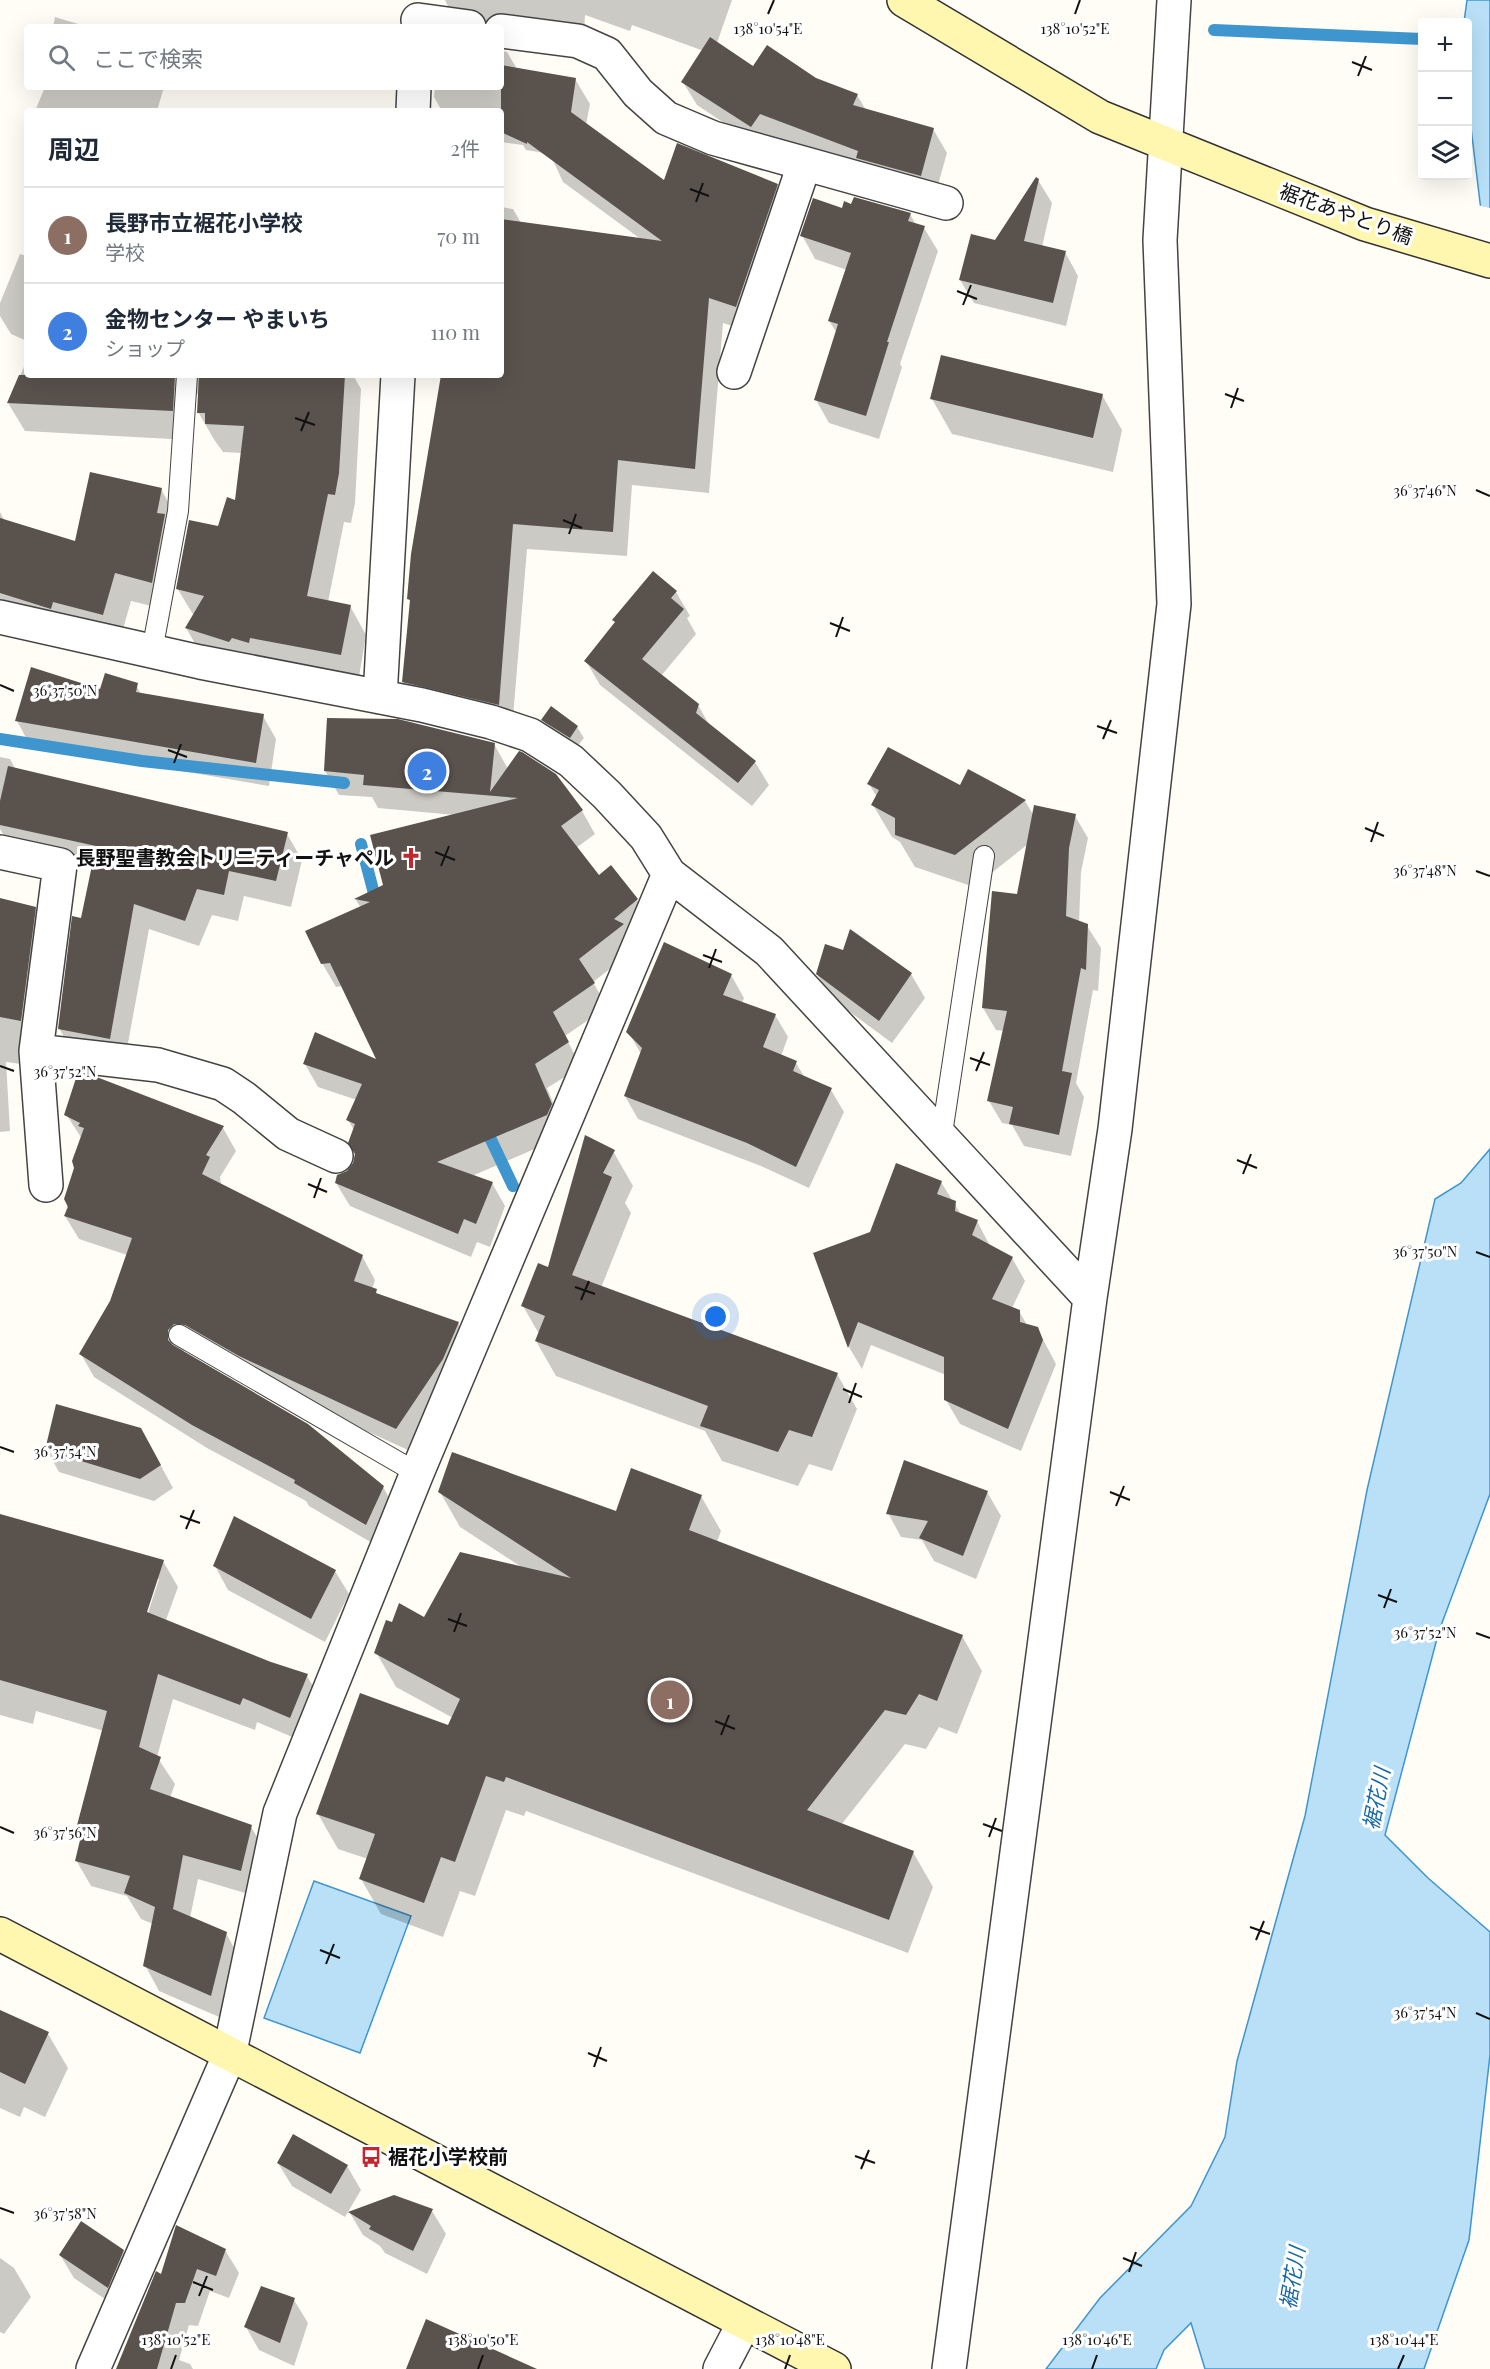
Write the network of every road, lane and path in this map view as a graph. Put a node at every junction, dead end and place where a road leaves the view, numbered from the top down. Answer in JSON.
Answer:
{"nodes":[{"id":1,"x":904,"y":0,"type":"edge"},
{"id":2,"x":1174,"y":0,"type":"edge"},
{"id":3,"x":418,"y":16,"type":"edge"},
{"id":4,"x":455,"y":24,"type":"edge"},
{"id":5,"x":504,"y":31,"type":"edge"},
{"id":6,"x":414,"y":90,"type":"edge"},
{"id":7,"x":413,"y":108,"type":"edge"},
{"id":8,"x":1165,"y":144,"type":"junction"},
{"id":9,"x":804,"y":165,"type":"junction"},
{"id":10,"x":946,"y":203,"type":"dead end"},
{"id":11,"x":1490,"y":261,"type":"edge"},
{"id":12,"x":734,"y":372,"type":"dead end"},
{"id":13,"x":187,"y":378,"type":"edge"},
{"id":14,"x":398,"y":378,"type":"edge"},
{"id":15,"x":0,"y":616,"type":"edge"},
{"id":16,"x":152,"y":651,"type":"junction"},
{"id":17,"x":380,"y":697,"type":"junction"},
{"id":18,"x":0,"y":852,"type":"edge"},
{"id":19,"x":984,"y":856,"type":"dead end"},
{"id":20,"x":669,"y":874,"type":"junction"},
{"id":21,"x":36,"y":1052,"type":"junction"},
{"id":22,"x":941,"y":1140,"type":"junction"},
{"id":23,"x":336,"y":1156,"type":"dead end"},
{"id":24,"x":46,"y":1185,"type":"dead end"},
{"id":25,"x":1090,"y":1298,"type":"junction"},
{"id":26,"x":179,"y":1335,"type":"dead end"},
{"id":27,"x":417,"y":1473,"type":"junction"},
{"id":28,"x":0,"y":1934,"type":"edge"},
{"id":29,"x":229,"y":2056,"type":"junction"},
{"id":30,"x":744,"y":2322,"type":"junction"},
{"id":31,"x":93,"y":2369,"type":"edge"},
{"id":32,"x":720,"y":2369,"type":"edge"},
{"id":33,"x":834,"y":2369,"type":"edge"},
{"id":34,"x":949,"y":2369,"type":"edge"}],
"edges":[{"from":1,"to":8,"type":"street","name":"裾花あやとり橋"},
{"from":2,"to":8,"type":"street"},
{"from":3,"to":4,"type":"street"},
{"from":5,"to":9,"type":"street"},
{"from":6,"to":7,"type":"street"},
{"from":8,"to":11,"type":"street","name":"裾花あやとり橋"},
{"from":8,"to":25,"type":"street"},
{"from":9,"to":10,"type":"street"},
{"from":9,"to":12,"type":"street"},
{"from":13,"to":16,"type":"lane"},
{"from":14,"to":17,"type":"street"},
{"from":15,"to":16,"type":"street"},
{"from":16,"to":17,"type":"street"},
{"from":17,"to":20,"type":"street"},
{"from":18,"to":21,"type":"street"},
{"from":19,"to":22,"type":"lane"},
{"from":20,"to":22,"type":"street"},
{"from":20,"to":27,"type":"street"},
{"from":21,"to":23,"type":"street"},
{"from":21,"to":24,"type":"street"},
{"from":22,"to":25,"type":"street"},
{"from":25,"to":34,"type":"street"},
{"from":26,"to":27,"type":"lane"},
{"from":27,"to":29,"type":"street"},
{"from":28,"to":29,"type":"street"},
{"from":29,"to":30,"type":"street"},
{"from":29,"to":31,"type":"street"},
{"from":30,"to":32,"type":"street"},
{"from":30,"to":33,"type":"street"}]}
